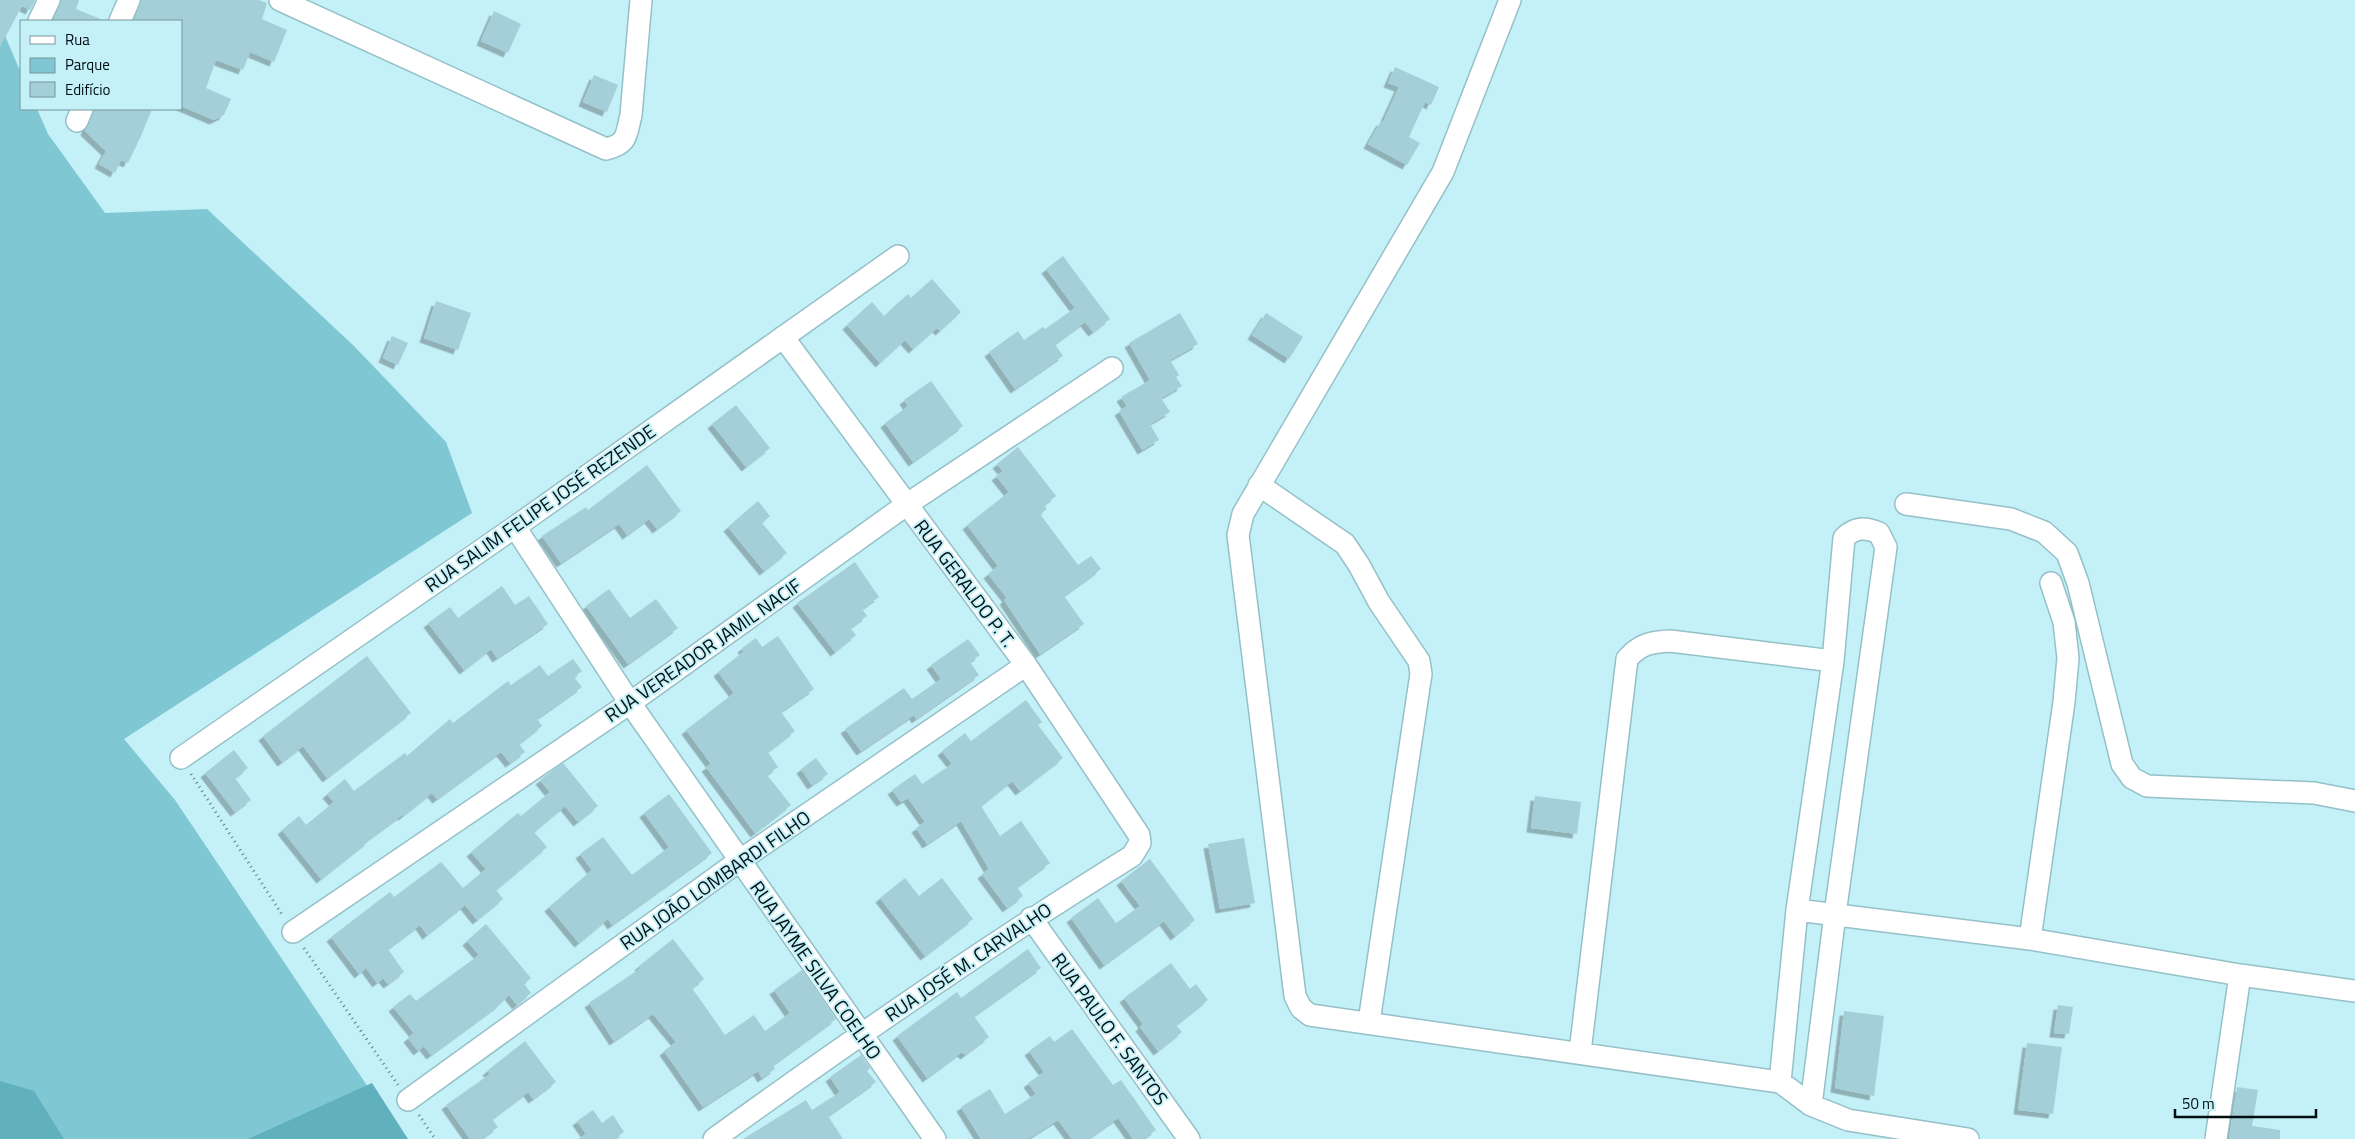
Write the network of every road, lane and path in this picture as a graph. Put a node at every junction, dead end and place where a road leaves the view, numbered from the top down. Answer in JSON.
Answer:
{"nodes":[{"id":1,"x":49,"y":0,"type":"edge"},
{"id":2,"x":130,"y":0,"type":"edge"},
{"id":3,"x":280,"y":0,"type":"edge"},
{"id":4,"x":641,"y":0,"type":"edge"},
{"id":5,"x":1510,"y":0,"type":"edge"},
{"id":6,"x":39,"y":20,"type":"edge"},
{"id":7,"x":120,"y":20,"type":"edge"},
{"id":8,"x":898,"y":256,"type":"dead end"},
{"id":9,"x":783,"y":337,"type":"junction"},
{"id":10,"x":1112,"y":368,"type":"dead end"},
{"id":11,"x":1259,"y":485,"type":"junction"},
{"id":12,"x":1906,"y":504,"type":"dead end"},
{"id":13,"x":906,"y":505,"type":"junction"},
{"id":14,"x":515,"y":527,"type":"junction"},
{"id":15,"x":2051,"y":582,"type":"dead end"},
{"id":16,"x":1833,"y":661,"type":"junction"},
{"id":17,"x":1026,"y":665,"type":"junction"},
{"id":18,"x":630,"y":703,"type":"junction"},
{"id":19,"x":181,"y":758,"type":"joint"},
{"id":20,"x":2355,"y":801,"type":"edge"},
{"id":21,"x":1139,"y":835,"type":"joint"},
{"id":22,"x":739,"y":861,"type":"junction"},
{"id":23,"x":1797,"y":910,"type":"junction"},
{"id":24,"x":1834,"y":914,"type":"junction"},
{"id":25,"x":1031,"y":918,"type":"junction"},
{"id":26,"x":293,"y":932,"type":"junction"},
{"id":27,"x":2030,"y":939,"type":"junction"},
{"id":28,"x":2240,"y":976,"type":"junction"},
{"id":29,"x":2355,"y":991,"type":"edge"},
{"id":30,"x":1369,"y":1022,"type":"junction"},
{"id":31,"x":861,"y":1032,"type":"junction"},
{"id":32,"x":1580,"y":1052,"type":"junction"},
{"id":33,"x":1780,"y":1082,"type":"junction"},
{"id":34,"x":408,"y":1100,"type":"junction"},
{"id":35,"x":1812,"y":1105,"type":"junction"},
{"id":36,"x":435,"y":1139,"type":"edge"},
{"id":37,"x":714,"y":1139,"type":"edge"},
{"id":38,"x":935,"y":1139,"type":"edge"},
{"id":39,"x":1188,"y":1139,"type":"edge"},
{"id":40,"x":1968,"y":1139,"type":"edge"},
{"id":41,"x":2216,"y":1139,"type":"edge"}],
"edges":[{"from":1,"to":6,"type":"street"},
{"from":2,"to":7,"type":"street"},
{"from":3,"to":4,"type":"street"},
{"from":5,"to":11,"type":"street"},
{"from":8,"to":9,"type":"street","name":"RUA SALIM FELIPE JOSÉ REZENDE"},
{"from":9,"to":13,"type":"street","name":"RUA GERALDO P. T."},
{"from":9,"to":14,"type":"street","name":"RUA SALIM FELIPE JOSÉ REZENDE"},
{"from":10,"to":13,"type":"street","name":"RUA VEREADOR JAMIL NACIF"},
{"from":11,"to":30,"type":"street"},
{"from":11,"to":30,"type":"street"},
{"from":12,"to":20,"type":"street"},
{"from":13,"to":17,"type":"street","name":"RUA GERALDO P. T."},
{"from":13,"to":18,"type":"street","name":"RUA VEREADOR JAMIL NACIF"},
{"from":14,"to":18,"type":"street","name":"RUA JAYME SILVA COELHO"},
{"from":14,"to":19,"type":"street","name":"RUA SALIM FELIPE JOSÉ REZENDE"},
{"from":15,"to":27,"type":"street"},
{"from":16,"to":23,"type":"street"},
{"from":16,"to":24,"type":"street"},
{"from":16,"to":32,"type":"street"},
{"from":17,"to":21,"type":"street","name":"RUA GERALDO P. T."},
{"from":17,"to":22,"type":"street","name":"RUA JOÃO LOMBARDI FILHO"},
{"from":18,"to":22,"type":"street","name":"RUA JAYME SILVA COELHO"},
{"from":18,"to":26,"type":"street","name":"RUA VEREADOR JAMIL NACIF"},
{"from":19,"to":26,"type":"path"},
{"from":21,"to":25,"type":"street","name":"RUA JOSÉ M. CARVALHO"},
{"from":22,"to":31,"type":"street","name":"RUA JAYME SILVA COELHO"},
{"from":22,"to":34,"type":"street","name":"RUA JOÃO LOMBARDI FILHO"},
{"from":23,"to":24,"type":"street"},
{"from":23,"to":33,"type":"street"},
{"from":24,"to":27,"type":"street"},
{"from":24,"to":35,"type":"street"},
{"from":25,"to":31,"type":"street","name":"RUA JOSÉ M. CARVALHO"},
{"from":25,"to":39,"type":"street","name":"RUA PAULO F. SANTOS"},
{"from":26,"to":34,"type":"path"},
{"from":27,"to":28,"type":"street"},
{"from":28,"to":29,"type":"street"},
{"from":28,"to":41,"type":"street"},
{"from":30,"to":32,"type":"street"},
{"from":31,"to":37,"type":"street","name":"RUA JOSÉ M. CARVALHO"},
{"from":31,"to":38,"type":"street","name":"RUA JAYME SILVA COELHO"},
{"from":32,"to":33,"type":"street"},
{"from":33,"to":35,"type":"street"},
{"from":34,"to":36,"type":"path"},
{"from":35,"to":40,"type":"street"}]}
